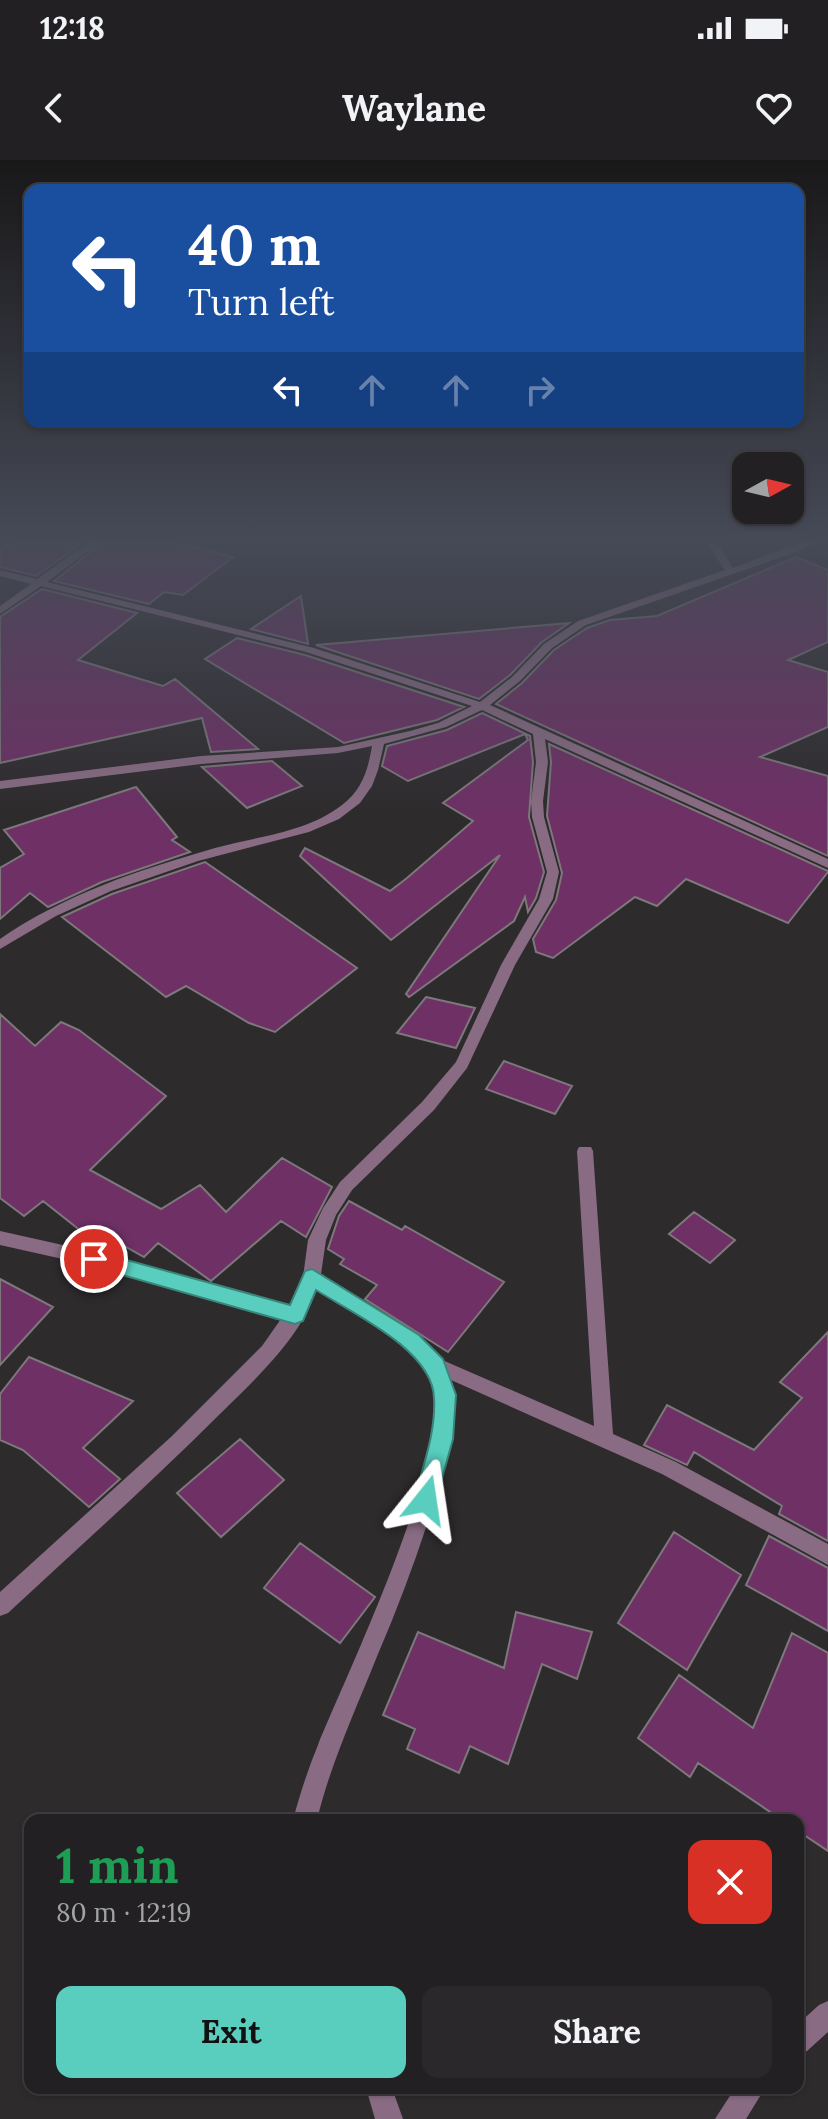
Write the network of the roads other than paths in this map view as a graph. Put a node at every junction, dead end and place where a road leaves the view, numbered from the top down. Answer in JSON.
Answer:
{"nodes":[{"id":1,"x":232,"y":631,"type":"edge"},
{"id":2,"x":570,"y":631,"type":"edge"},
{"id":3,"x":482,"y":706,"type":"junction"},
{"id":4,"x":539,"y":734,"type":"junction"},
{"id":5,"x":378,"y":743,"type":"junction"},
{"id":6,"x":0,"y":785,"type":"edge"},
{"id":7,"x":828,"y":864,"type":"edge"},
{"id":8,"x":0,"y":945,"type":"edge"},
{"id":9,"x":585,"y":1151,"type":"dead end"},
{"id":10,"x":0,"y":1238,"type":"edge"},
{"id":11,"x":312,"y":1277,"type":"junction"},
{"id":12,"x":295,"y":1315,"type":"junction"},
{"id":13,"x":436,"y":1365,"type":"junction"},
{"id":14,"x":604,"y":1438,"type":"junction"},
{"id":15,"x":828,"y":1555,"type":"edge"},
{"id":16,"x":0,"y":1606,"type":"edge"},
{"id":17,"x":306,"y":1814,"type":"edge"},
{"id":18,"x":828,"y":2014,"type":"edge"},
{"id":19,"x":804,"y":2036,"type":"edge"},
{"id":20,"x":381,"y":2094,"type":"edge"},
{"id":21,"x":748,"y":2094,"type":"edge"},
{"id":22,"x":389,"y":2119,"type":"edge"},
{"id":23,"x":729,"y":2119,"type":"edge"}],
"edges":[{"from":1,"to":3,"type":"street"},
{"from":2,"to":3,"type":"street"},
{"from":3,"to":4,"type":"street"},
{"from":3,"to":5,"type":"street"},
{"from":4,"to":7,"type":"street"},
{"from":4,"to":11,"type":"street"},
{"from":5,"to":6,"type":"street"},
{"from":5,"to":8,"type":"street"},
{"from":9,"to":14,"type":"street"},
{"from":10,"to":12,"type":"street"},
{"from":11,"to":12,"type":"street"},
{"from":11,"to":13,"type":"street"},
{"from":12,"to":16,"type":"street"},
{"from":13,"to":14,"type":"street"},
{"from":13,"to":17,"type":"street"},
{"from":14,"to":15,"type":"street"},
{"from":18,"to":19,"type":"street"},
{"from":20,"to":22,"type":"street"},
{"from":21,"to":23,"type":"street"}]}
